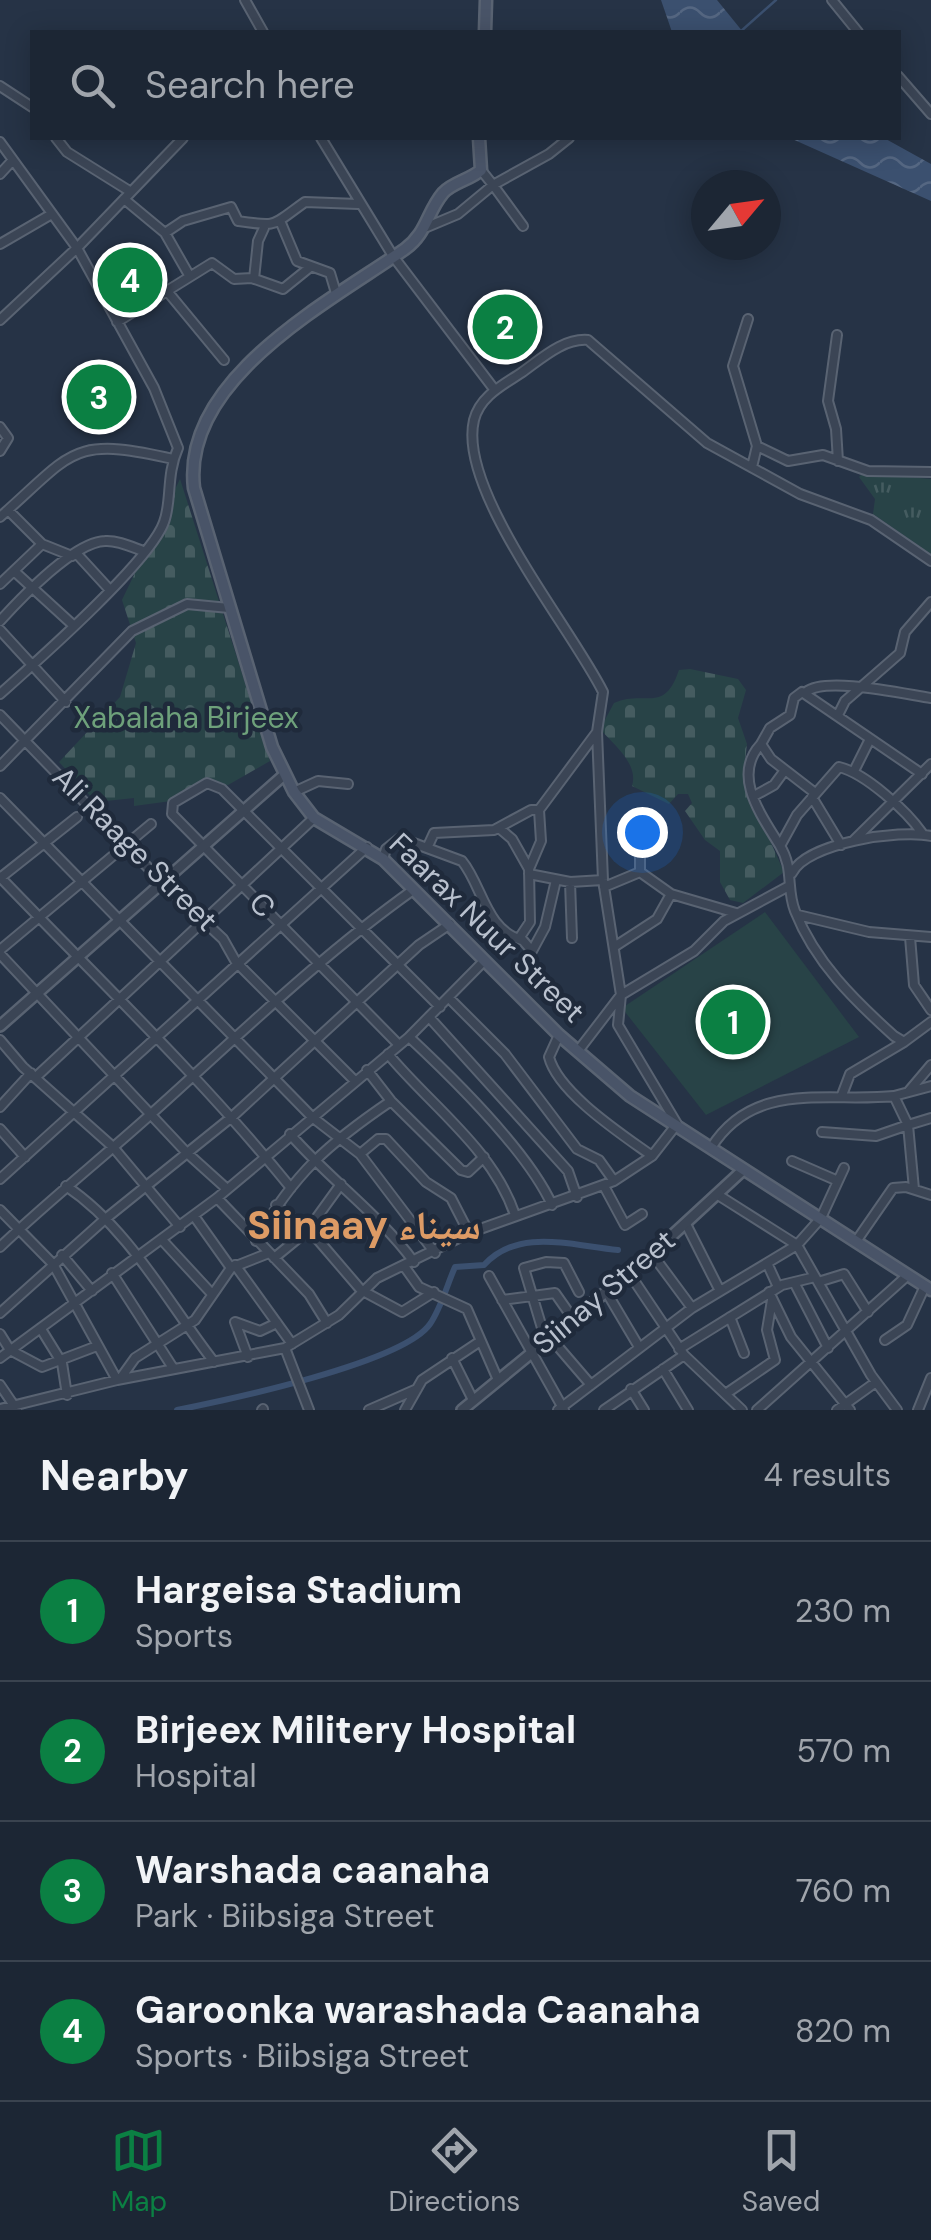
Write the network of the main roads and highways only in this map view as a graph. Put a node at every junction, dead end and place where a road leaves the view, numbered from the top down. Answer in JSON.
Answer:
{"nodes":[{"id":1,"x":486,"y":0,"type":"edge"},
{"id":2,"x":485,"y":30,"type":"edge"},
{"id":3,"x":479,"y":140,"type":"edge"},
{"id":4,"x":928,"y":1288,"type":"edge"}],
"edges":[{"from":1,"to":2,"type":"main road"},
{"from":3,"to":4,"type":"main road","name":"Faarax Nuur Street"}]}
